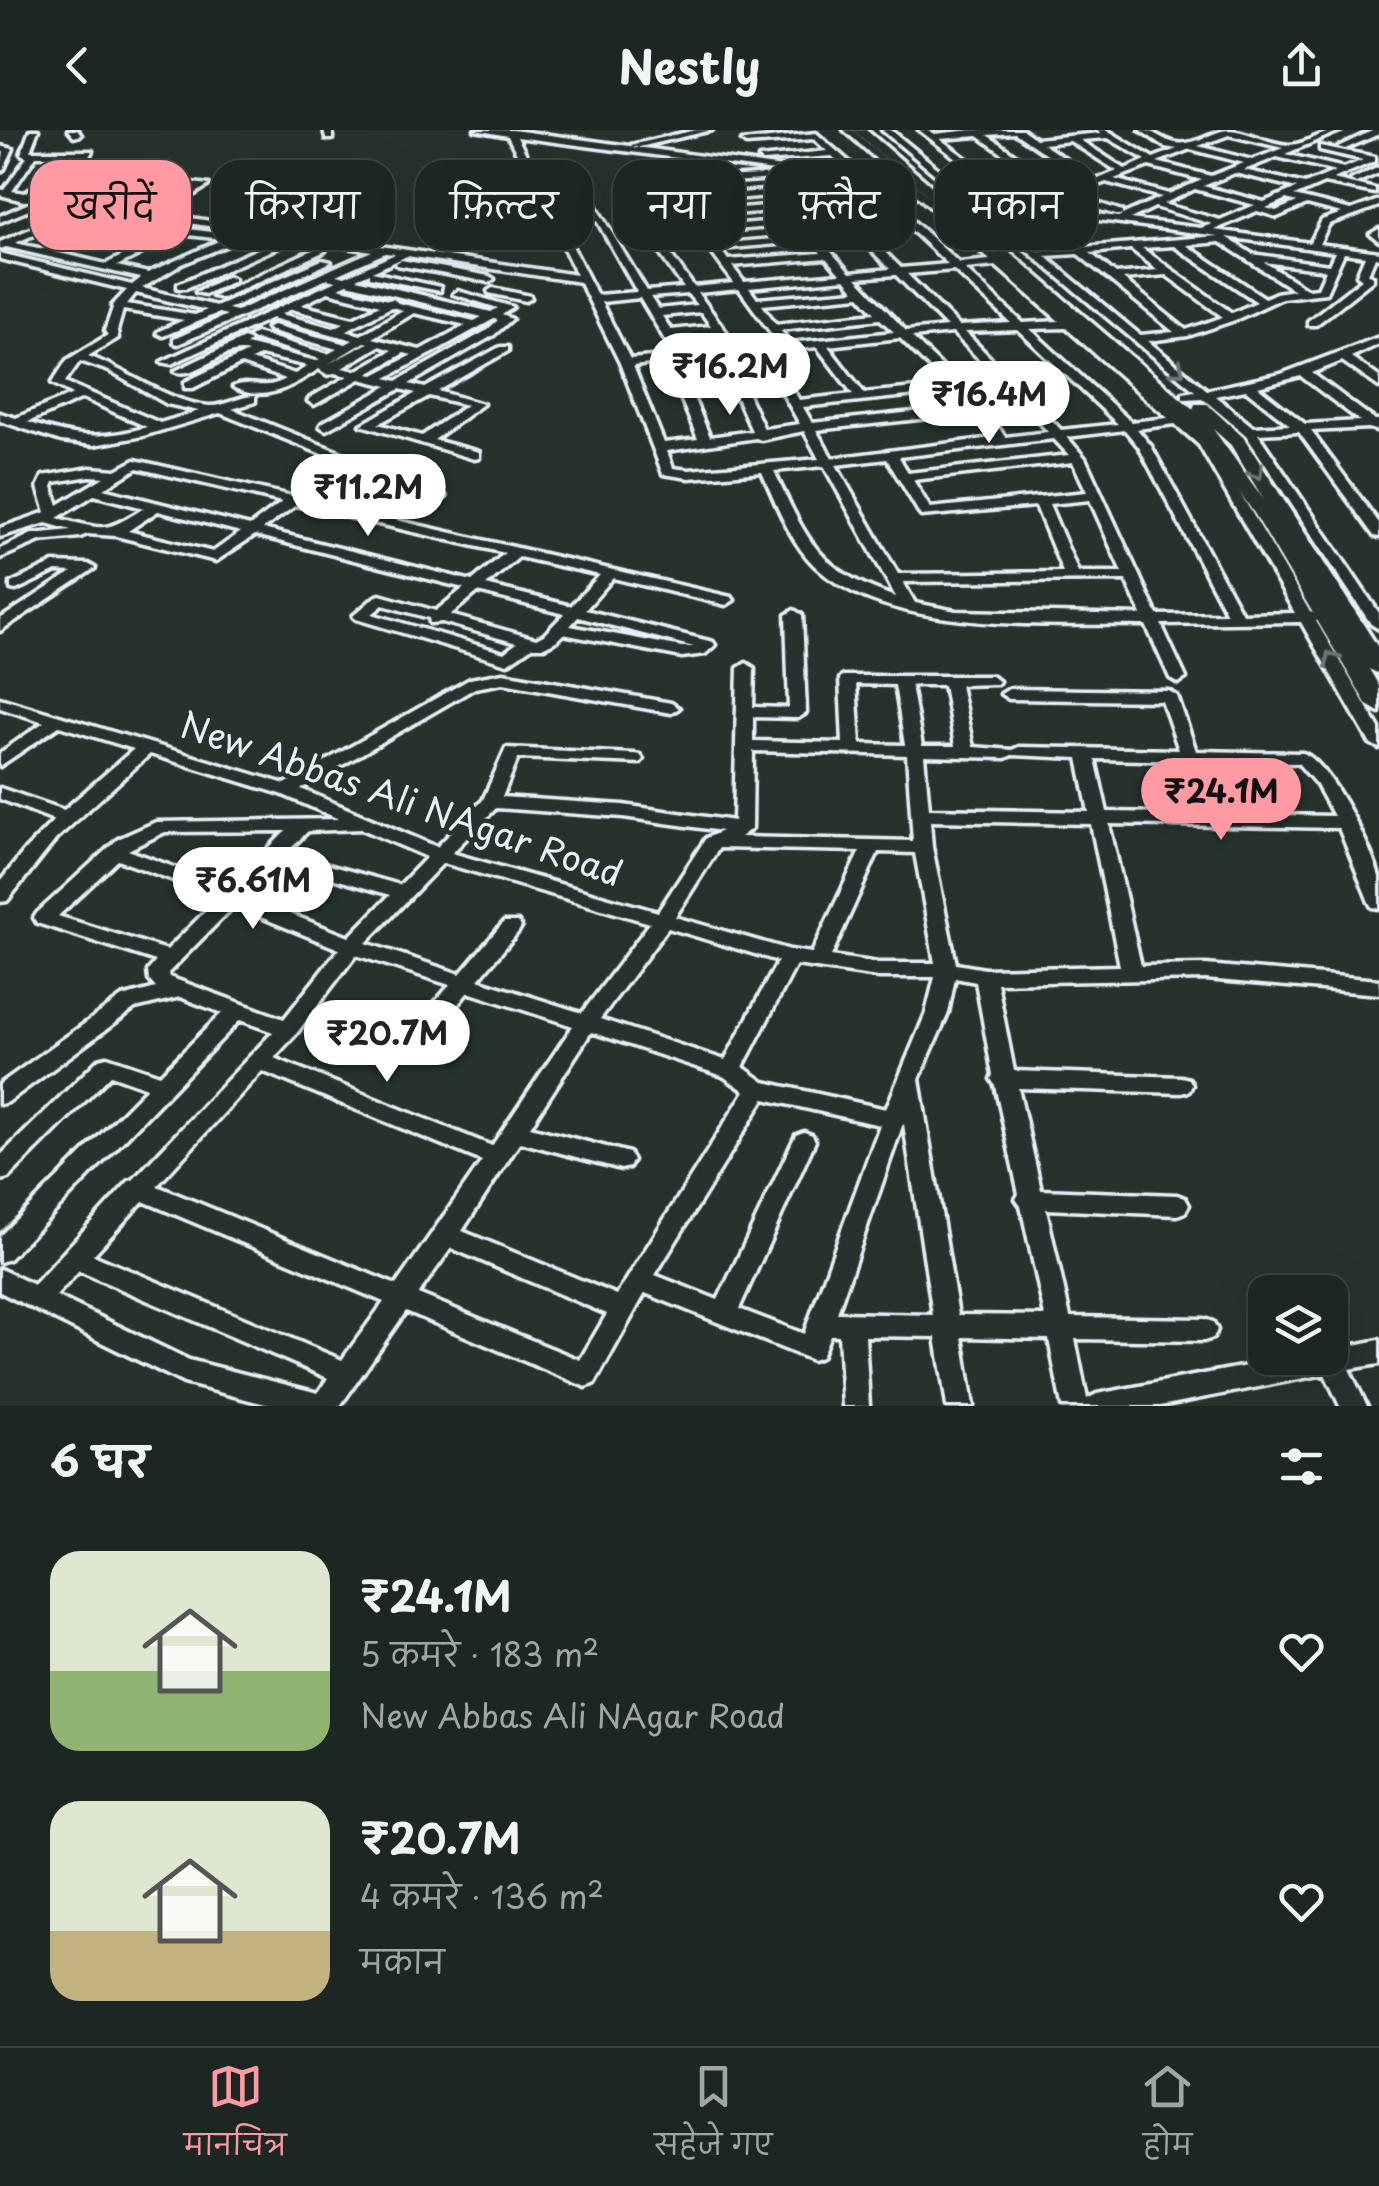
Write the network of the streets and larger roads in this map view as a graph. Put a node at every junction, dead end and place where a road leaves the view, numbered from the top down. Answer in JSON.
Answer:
{"nodes":[{"id":1,"x":479,"y":130,"type":"edge"},
{"id":2,"x":708,"y":130,"type":"edge"},
{"id":3,"x":848,"y":130,"type":"edge"},
{"id":4,"x":859,"y":130,"type":"edge"},
{"id":5,"x":872,"y":130,"type":"edge"},
{"id":6,"x":886,"y":130,"type":"edge"},
{"id":7,"x":1017,"y":130,"type":"edge"},
{"id":8,"x":1144,"y":130,"type":"edge"},
{"id":9,"x":510,"y":132,"type":"edge"},
{"id":10,"x":976,"y":132,"type":"edge"},
{"id":11,"x":1376,"y":132,"type":"edge"},
{"id":12,"x":813,"y":133,"type":"edge"},
{"id":13,"x":927,"y":133,"type":"edge"},
{"id":14,"x":1105,"y":133,"type":"edge"},
{"id":15,"x":1229,"y":133,"type":"edge"},
{"id":16,"x":1249,"y":133,"type":"edge"},
{"id":17,"x":1286,"y":134,"type":"edge"},
{"id":18,"x":1071,"y":138,"type":"junction"},
{"id":19,"x":1335,"y":139,"type":"edge"},
{"id":20,"x":0,"y":140,"type":"edge"},
{"id":21,"x":746,"y":141,"type":"dead end"},
{"id":22,"x":1034,"y":142,"type":"junction"},
{"id":23,"x":32,"y":143,"type":"edge"},
{"id":24,"x":1190,"y":146,"type":"junction"},
{"id":25,"x":1259,"y":147,"type":"junction"},
{"id":26,"x":620,"y":148,"type":"junction"},
{"id":27,"x":0,"y":149,"type":"edge"},
{"id":28,"x":60,"y":149,"type":"junction"},
{"id":29,"x":1212,"y":149,"type":"junction"},
{"id":30,"x":1282,"y":149,"type":"junction"},
{"id":31,"x":832,"y":153,"type":"junction"},
{"id":32,"x":1366,"y":153,"type":"dead end"},
{"id":33,"x":760,"y":154,"type":"dead end"},
{"id":34,"x":1196,"y":155,"type":"junction"},
{"id":35,"x":1309,"y":155,"type":"junction"},
{"id":36,"x":1233,"y":157,"type":"junction"},
{"id":37,"x":84,"y":160,"type":"edge"},
{"id":38,"x":806,"y":160,"type":"edge"},
{"id":39,"x":840,"y":160,"type":"edge"},
{"id":40,"x":883,"y":160,"type":"edge"},
{"id":41,"x":963,"y":160,"type":"edge"},
{"id":42,"x":1018,"y":160,"type":"edge"},
{"id":43,"x":1298,"y":160,"type":"junction"},
{"id":44,"x":1178,"y":162,"type":"junction"},
{"id":45,"x":1156,"y":164,"type":"junction"},
{"id":46,"x":1286,"y":164,"type":"junction"},
{"id":47,"x":1329,"y":164,"type":"junction"},
{"id":48,"x":1244,"y":166,"type":"junction"},
{"id":49,"x":765,"y":168,"type":"edge"},
{"id":50,"x":1204,"y":168,"type":"junction"},
{"id":51,"x":0,"y":169,"type":"edge"},
{"id":52,"x":1312,"y":170,"type":"junction"},
{"id":53,"x":1379,"y":170,"type":"edge"},
{"id":54,"x":935,"y":171,"type":"edge"},
{"id":55,"x":1270,"y":171,"type":"junction"},
{"id":56,"x":1192,"y":174,"type":"junction"},
{"id":57,"x":1335,"y":175,"type":"junction"},
{"id":58,"x":935,"y":176,"type":"edge"},
{"id":59,"x":1124,"y":177,"type":"junction"},
{"id":60,"x":1178,"y":178,"type":"junction"},
{"id":61,"x":1295,"y":178,"type":"junction"},
{"id":62,"x":1356,"y":180,"type":"junction"},
{"id":63,"x":1202,"y":182,"type":"junction"},
{"id":64,"x":1103,"y":183,"type":"junction"},
{"id":65,"x":191,"y":184,"type":"edge"},
{"id":66,"x":1097,"y":185,"type":"edge"},
{"id":67,"x":1162,"y":185,"type":"junction"},
{"id":68,"x":1278,"y":185,"type":"junction"},
{"id":69,"x":1345,"y":185,"type":"junction"},
{"id":70,"x":915,"y":187,"type":"edge"},
{"id":71,"x":1097,"y":188,"type":"edge"},
{"id":72,"x":1333,"y":190,"type":"junction"},
{"id":73,"x":1295,"y":192,"type":"junction"},
{"id":74,"x":191,"y":193,"type":"edge"},
{"id":75,"x":1140,"y":193,"type":"junction"},
{"id":76,"x":1256,"y":194,"type":"junction"},
{"id":77,"x":1375,"y":194,"type":"edge"},
{"id":78,"x":24,"y":195,"type":"junction"},
{"id":79,"x":30,"y":196,"type":"edge"},
{"id":80,"x":1097,"y":197,"type":"edge"},
{"id":81,"x":1311,"y":199,"type":"junction"},
{"id":82,"x":1243,"y":200,"type":"junction"},
{"id":83,"x":1163,"y":201,"type":"junction"},
{"id":84,"x":2,"y":202,"type":"edge"},
{"id":85,"x":1114,"y":202,"type":"junction"},
{"id":86,"x":1347,"y":204,"type":"dead end"},
{"id":87,"x":30,"y":206,"type":"edge"},
{"id":88,"x":1097,"y":206,"type":"edge"},
{"id":89,"x":1261,"y":207,"type":"junction"},
{"id":90,"x":1292,"y":207,"type":"junction"},
{"id":91,"x":1101,"y":208,"type":"junction"},
{"id":92,"x":23,"y":209,"type":"junction"},
{"id":93,"x":593,"y":209,"type":"edge"},
{"id":94,"x":1355,"y":214,"type":"junction"},
{"id":95,"x":1129,"y":216,"type":"junction"},
{"id":96,"x":1215,"y":218,"type":"junction"},
{"id":97,"x":1339,"y":218,"type":"junction"},
{"id":98,"x":191,"y":219,"type":"edge"},
{"id":99,"x":1097,"y":219,"type":"edge"},
{"id":100,"x":0,"y":220,"type":"edge"},
{"id":101,"x":196,"y":220,"type":"junction"},
{"id":102,"x":211,"y":222,"type":"edge"},
{"id":103,"x":1116,"y":222,"type":"junction"},
{"id":104,"x":191,"y":223,"type":"edge"},
{"id":105,"x":30,"y":226,"type":"edge"},
{"id":106,"x":30,"y":230,"type":"edge"},
{"id":107,"x":915,"y":231,"type":"edge"},
{"id":108,"x":1202,"y":231,"type":"junction"},
{"id":109,"x":1245,"y":233,"type":"junction"},
{"id":110,"x":2,"y":241,"type":"edge"},
{"id":111,"x":1175,"y":242,"type":"junction"},
{"id":112,"x":1130,"y":245,"type":"junction"},
{"id":113,"x":1313,"y":246,"type":"junction"},
{"id":114,"x":1338,"y":246,"type":"junction"},
{"id":115,"x":29,"y":248,"type":"joint"},
{"id":116,"x":211,"y":248,"type":"edge"},
{"id":117,"x":1097,"y":248,"type":"edge"},
{"id":118,"x":51,"y":250,"type":"edge"},
{"id":119,"x":142,"y":250,"type":"edge"},
{"id":120,"x":236,"y":250,"type":"edge"},
{"id":121,"x":263,"y":250,"type":"edge"},
{"id":122,"x":295,"y":250,"type":"edge"},
{"id":123,"x":321,"y":250,"type":"joint"},
{"id":124,"x":351,"y":250,"type":"edge"},
{"id":125,"x":377,"y":250,"type":"edge"},
{"id":126,"x":663,"y":250,"type":"edge"},
{"id":127,"x":716,"y":250,"type":"edge"},
{"id":128,"x":825,"y":250,"type":"edge"},
{"id":129,"x":877,"y":250,"type":"edge"},
{"id":130,"x":1016,"y":250,"type":"edge"},
{"id":131,"x":1033,"y":250,"type":"edge"},
{"id":132,"x":1077,"y":250,"type":"joint"},
{"id":133,"x":46,"y":252,"type":"junction"},
{"id":134,"x":1241,"y":253,"type":"junction"},
{"id":135,"x":344,"y":254,"type":"junction"},
{"id":136,"x":387,"y":254,"type":"junction"},
{"id":137,"x":1038,"y":254,"type":"junction"},
{"id":138,"x":1375,"y":254,"type":"edge"},
{"id":139,"x":830,"y":255,"type":"junction"},
{"id":140,"x":0,"y":256,"type":"edge"},
{"id":141,"x":195,"y":256,"type":"junction"},
{"id":142,"x":214,"y":260,"type":"junction"},
{"id":143,"x":1007,"y":262,"type":"junction"},
{"id":144,"x":232,"y":264,"type":"junction"},
{"id":145,"x":726,"y":264,"type":"junction"},
{"id":146,"x":952,"y":266,"type":"junction"},
{"id":147,"x":108,"y":267,"type":"junction"},
{"id":148,"x":254,"y":268,"type":"junction"},
{"id":149,"x":512,"y":268,"type":"junction"},
{"id":150,"x":1331,"y":268,"type":"junction"},
{"id":151,"x":444,"y":270,"type":"junction"},
{"id":152,"x":532,"y":271,"type":"junction"},
{"id":153,"x":899,"y":271,"type":"junction"},
{"id":154,"x":271,"y":272,"type":"junction"},
{"id":155,"x":364,"y":272,"type":"junction"},
{"id":156,"x":1168,"y":272,"type":"junction"},
{"id":157,"x":464,"y":274,"type":"junction"},
{"id":158,"x":325,"y":275,"type":"junction"},
{"id":159,"x":147,"y":276,"type":"junction"},
{"id":160,"x":848,"y":276,"type":"junction"},
{"id":161,"x":292,"y":277,"type":"junction"},
{"id":162,"x":1113,"y":277,"type":"junction"},
{"id":163,"x":580,"y":278,"type":"junction"},
{"id":164,"x":489,"y":279,"type":"junction"},
{"id":165,"x":347,"y":280,"type":"junction"},
{"id":166,"x":418,"y":284,"type":"junction"},
{"id":167,"x":740,"y":285,"type":"junction"},
{"id":168,"x":182,"y":286,"type":"junction"},
{"id":169,"x":474,"y":287,"type":"junction"},
{"id":170,"x":132,"y":289,"type":"junction"},
{"id":171,"x":328,"y":289,"type":"junction"},
{"id":172,"x":436,"y":289,"type":"junction"},
{"id":173,"x":691,"y":290,"type":"junction"},
{"id":174,"x":201,"y":292,"type":"junction"},
{"id":175,"x":497,"y":292,"type":"junction"},
{"id":176,"x":863,"y":293,"type":"junction"},
{"id":177,"x":458,"y":294,"type":"junction"},
{"id":178,"x":642,"y":294,"type":"junction"},
{"id":179,"x":1307,"y":294,"type":"junction"},
{"id":180,"x":526,"y":298,"type":"dead end"},
{"id":181,"x":594,"y":299,"type":"junction"},
{"id":182,"x":413,"y":300,"type":"junction"},
{"id":183,"x":218,"y":302,"type":"junction"},
{"id":184,"x":441,"y":303,"type":"junction"},
{"id":185,"x":752,"y":303,"type":"junction"},
{"id":186,"x":1266,"y":303,"type":"junction"},
{"id":187,"x":390,"y":304,"type":"junction"},
{"id":188,"x":117,"y":306,"type":"junction"},
{"id":189,"x":294,"y":306,"type":"junction"},
{"id":190,"x":704,"y":308,"type":"junction"},
{"id":191,"x":166,"y":312,"type":"junction"},
{"id":192,"x":655,"y":313,"type":"junction"},
{"id":193,"x":243,"y":314,"type":"junction"},
{"id":194,"x":492,"y":315,"type":"junction"},
{"id":195,"x":883,"y":316,"type":"junction"},
{"id":196,"x":195,"y":318,"type":"junction"},
{"id":197,"x":1231,"y":318,"type":"junction"},
{"id":198,"x":271,"y":320,"type":"junction"},
{"id":199,"x":354,"y":322,"type":"junction"},
{"id":200,"x":1085,"y":323,"type":"junction"},
{"id":201,"x":1312,"y":323,"type":"dead end"},
{"id":202,"x":474,"y":324,"type":"junction"},
{"id":203,"x":140,"y":326,"type":"dead end"},
{"id":204,"x":772,"y":328,"type":"junction"},
{"id":205,"x":1023,"y":328,"type":"junction"},
{"id":206,"x":719,"y":329,"type":"junction"},
{"id":207,"x":957,"y":330,"type":"junction"},
{"id":208,"x":336,"y":331,"type":"junction"},
{"id":209,"x":163,"y":333,"type":"dead end"},
{"id":210,"x":668,"y":334,"type":"junction"},
{"id":211,"x":1184,"y":334,"type":"junction"},
{"id":212,"x":256,"y":336,"type":"junction"},
{"id":213,"x":904,"y":336,"type":"junction"},
{"id":214,"x":360,"y":337,"type":"junction"},
{"id":215,"x":1140,"y":338,"type":"junction"},
{"id":216,"x":178,"y":340,"type":"dead end"},
{"id":217,"x":378,"y":342,"type":"junction"},
{"id":218,"x":440,"y":342,"type":"junction"},
{"id":219,"x":1378,"y":342,"type":"edge"},
{"id":220,"x":820,"y":343,"type":"junction"},
{"id":221,"x":235,"y":346,"type":"junction"},
{"id":222,"x":344,"y":347,"type":"junction"},
{"id":223,"x":464,"y":347,"type":"junction"},
{"id":224,"x":787,"y":347,"type":"junction"},
{"id":225,"x":402,"y":349,"type":"junction"},
{"id":226,"x":504,"y":349,"type":"dead end"},
{"id":227,"x":764,"y":350,"type":"junction"},
{"id":228,"x":256,"y":352,"type":"junction"},
{"id":229,"x":729,"y":353,"type":"junction"},
{"id":230,"x":422,"y":354,"type":"junction"},
{"id":231,"x":79,"y":357,"type":"junction"},
{"id":232,"x":1344,"y":357,"type":"junction"},
{"id":233,"x":676,"y":358,"type":"junction"},
{"id":234,"x":240,"y":360,"type":"junction"},
{"id":235,"x":168,"y":362,"type":"dead end"},
{"id":236,"x":328,"y":364,"type":"junction"},
{"id":237,"x":626,"y":364,"type":"junction"},
{"id":238,"x":312,"y":367,"type":"junction"},
{"id":239,"x":182,"y":371,"type":"dead end"},
{"id":240,"x":1306,"y":374,"type":"junction"},
{"id":241,"x":352,"y":376,"type":"junction"},
{"id":242,"x":296,"y":378,"type":"junction"},
{"id":243,"x":374,"y":380,"type":"junction"},
{"id":244,"x":1379,"y":383,"type":"edge"},
{"id":245,"x":396,"y":384,"type":"junction"},
{"id":246,"x":189,"y":386,"type":"dead end"},
{"id":247,"x":239,"y":386,"type":"dead end"},
{"id":248,"x":958,"y":388,"type":"junction"},
{"id":249,"x":1250,"y":388,"type":"junction"},
{"id":250,"x":427,"y":391,"type":"junction"},
{"id":251,"x":1206,"y":393,"type":"junction"},
{"id":252,"x":83,"y":394,"type":"junction"},
{"id":253,"x":1187,"y":396,"type":"junction"},
{"id":254,"x":860,"y":397,"type":"junction"},
{"id":255,"x":251,"y":399,"type":"dead end"},
{"id":256,"x":314,"y":402,"type":"dead end"},
{"id":257,"x":1030,"y":403,"type":"junction"},
{"id":258,"x":797,"y":404,"type":"junction"},
{"id":259,"x":357,"y":407,"type":"junction"},
{"id":260,"x":978,"y":408,"type":"junction"},
{"id":261,"x":215,"y":409,"type":"junction"},
{"id":262,"x":122,"y":412,"type":"junction"},
{"id":263,"x":385,"y":413,"type":"junction"},
{"id":264,"x":0,"y":417,"type":"edge"},
{"id":265,"x":1181,"y":420,"type":"junction"},
{"id":266,"x":20,"y":423,"type":"junction"},
{"id":267,"x":326,"y":426,"type":"dead end"},
{"id":268,"x":1128,"y":426,"type":"junction"},
{"id":269,"x":1377,"y":426,"type":"edge"},
{"id":270,"x":158,"y":427,"type":"junction"},
{"id":271,"x":806,"y":427,"type":"junction"},
{"id":272,"x":1302,"y":428,"type":"junction"},
{"id":273,"x":1250,"y":431,"type":"junction"},
{"id":274,"x":0,"y":432,"type":"edge"},
{"id":275,"x":1230,"y":432,"type":"junction"},
{"id":276,"x":1060,"y":435,"type":"junction"},
{"id":277,"x":761,"y":436,"type":"junction"},
{"id":278,"x":74,"y":440,"type":"junction"},
{"id":279,"x":425,"y":440,"type":"junction"},
{"id":280,"x":706,"y":442,"type":"junction"},
{"id":281,"x":1002,"y":442,"type":"junction"},
{"id":282,"x":659,"y":448,"type":"junction"},
{"id":283,"x":890,"y":453,"type":"junction"},
{"id":284,"x":474,"y":454,"type":"dead end"},
{"id":285,"x":1078,"y":458,"type":"junction"},
{"id":286,"x":827,"y":462,"type":"junction"},
{"id":287,"x":766,"y":468,"type":"junction"},
{"id":288,"x":116,"y":474,"type":"junction"},
{"id":289,"x":905,"y":478,"type":"junction"},
{"id":290,"x":90,"y":490,"type":"junction"},
{"id":291,"x":1092,"y":496,"type":"junction"},
{"id":292,"x":440,"y":497,"type":"dead end"},
{"id":293,"x":295,"y":500,"type":"junction"},
{"id":294,"x":1041,"y":501,"type":"junction"},
{"id":295,"x":156,"y":506,"type":"junction"},
{"id":296,"x":49,"y":516,"type":"junction"},
{"id":297,"x":254,"y":530,"type":"junction"},
{"id":298,"x":97,"y":532,"type":"junction"},
{"id":299,"x":116,"y":532,"type":"junction"},
{"id":300,"x":0,"y":533,"type":"edge"},
{"id":301,"x":1379,"y":533,"type":"edge"},
{"id":302,"x":518,"y":550,"type":"junction"},
{"id":303,"x":0,"y":554,"type":"edge"},
{"id":304,"x":610,"y":572,"type":"junction"},
{"id":305,"x":1128,"y":576,"type":"junction"},
{"id":306,"x":895,"y":578,"type":"junction"},
{"id":307,"x":1073,"y":578,"type":"junction"},
{"id":308,"x":479,"y":585,"type":"junction"},
{"id":309,"x":44,"y":597,"type":"junction"},
{"id":310,"x":726,"y":600,"type":"dead end"},
{"id":311,"x":909,"y":606,"type":"junction"},
{"id":312,"x":575,"y":609,"type":"junction"},
{"id":313,"x":794,"y":615,"type":"dead end"},
{"id":314,"x":1347,"y":616,"type":"junction"},
{"id":315,"x":439,"y":617,"type":"junction"},
{"id":316,"x":1316,"y":617,"type":"junction"},
{"id":317,"x":1238,"y":618,"type":"junction"},
{"id":318,"x":1377,"y":618,"type":"edge"},
{"id":319,"x":1149,"y":620,"type":"junction"},
{"id":320,"x":0,"y":626,"type":"edge"},
{"id":321,"x":558,"y":628,"type":"junction"},
{"id":322,"x":419,"y":634,"type":"junction"},
{"id":323,"x":530,"y":641,"type":"junction"},
{"id":324,"x":1379,"y":667,"type":"edge"},
{"id":325,"x":746,"y":668,"type":"dead end"},
{"id":326,"x":1178,"y":678,"type":"dead end"},
{"id":327,"x":902,"y":680,"type":"junction"},
{"id":328,"x":951,"y":681,"type":"junction"},
{"id":329,"x":991,"y":682,"type":"dead end"},
{"id":330,"x":1010,"y":694,"type":"dead end"},
{"id":331,"x":0,"y":702,"type":"edge"},
{"id":332,"x":1379,"y":706,"type":"edge"},
{"id":333,"x":671,"y":708,"type":"dead end"},
{"id":334,"x":744,"y":712,"type":"junction"},
{"id":335,"x":56,"y":721,"type":"junction"},
{"id":336,"x":1379,"y":742,"type":"edge"},
{"id":337,"x":748,"y":746,"type":"junction"},
{"id":338,"x":146,"y":748,"type":"junction"},
{"id":339,"x":852,"y":750,"type":"junction"},
{"id":340,"x":915,"y":752,"type":"junction"},
{"id":341,"x":965,"y":752,"type":"junction"},
{"id":342,"x":1085,"y":752,"type":"junction"},
{"id":343,"x":1189,"y":754,"type":"junction"},
{"id":344,"x":634,"y":759,"type":"dead end"},
{"id":345,"x":0,"y":761,"type":"edge"},
{"id":346,"x":287,"y":790,"type":"junction"},
{"id":347,"x":0,"y":793,"type":"edge"},
{"id":348,"x":491,"y":802,"type":"junction"},
{"id":349,"x":920,"y":816,"type":"junction"},
{"id":350,"x":1100,"y":816,"type":"junction"},
{"id":351,"x":67,"y":818,"type":"junction"},
{"id":352,"x":353,"y":820,"type":"junction"},
{"id":353,"x":1344,"y":822,"type":"junction"},
{"id":354,"x":302,"y":826,"type":"junction"},
{"id":355,"x":743,"y":828,"type":"junction"},
{"id":356,"x":713,"y":842,"type":"junction"},
{"id":357,"x":871,"y":847,"type":"junction"},
{"id":358,"x":923,"y":847,"type":"junction"},
{"id":359,"x":115,"y":852,"type":"junction"},
{"id":360,"x":438,"y":855,"type":"junction"},
{"id":361,"x":276,"y":856,"type":"junction"},
{"id":362,"x":8,"y":869,"type":"edge"},
{"id":363,"x":180,"y":876,"type":"dead end"},
{"id":364,"x":404,"y":892,"type":"junction"},
{"id":365,"x":0,"y":896,"type":"edge"},
{"id":366,"x":234,"y":898,"type":"junction"},
{"id":367,"x":1379,"y":902,"type":"edge"},
{"id":368,"x":661,"y":923,"type":"junction"},
{"id":369,"x":511,"y":927,"type":"dead end"},
{"id":370,"x":352,"y":946,"type":"junction"},
{"id":371,"x":790,"y":957,"type":"junction"},
{"id":372,"x":170,"y":958,"type":"junction"},
{"id":373,"x":819,"y":959,"type":"junction"},
{"id":374,"x":947,"y":970,"type":"junction"},
{"id":375,"x":1132,"y":973,"type":"junction"},
{"id":376,"x":985,"y":976,"type":"junction"},
{"id":377,"x":464,"y":983,"type":"junction"},
{"id":378,"x":1379,"y":987,"type":"edge"},
{"id":379,"x":182,"y":990,"type":"junction"},
{"id":380,"x":237,"y":1010,"type":"junction"},
{"id":381,"x":586,"y":1023,"type":"junction"},
{"id":382,"x":288,"y":1028,"type":"junction"},
{"id":383,"x":417,"y":1038,"type":"dead end"},
{"id":384,"x":258,"y":1061,"type":"junction"},
{"id":385,"x":731,"y":1070,"type":"junction"},
{"id":386,"x":908,"y":1076,"type":"junction"},
{"id":387,"x":1002,"y":1079,"type":"junction"},
{"id":388,"x":163,"y":1085,"type":"junction"},
{"id":389,"x":1181,"y":1085,"type":"dead end"},
{"id":390,"x":758,"y":1089,"type":"junction"},
{"id":391,"x":0,"y":1096,"type":"edge"},
{"id":392,"x":895,"y":1120,"type":"junction"},
{"id":393,"x":514,"y":1131,"type":"junction"},
{"id":394,"x":804,"y":1141,"type":"dead end"},
{"id":395,"x":496,"y":1157,"type":"junction"},
{"id":396,"x":621,"y":1160,"type":"dead end"},
{"id":397,"x":0,"y":1171,"type":"edge"},
{"id":398,"x":137,"y":1188,"type":"junction"},
{"id":399,"x":1028,"y":1199,"type":"junction"},
{"id":400,"x":1177,"y":1204,"type":"dead end"},
{"id":401,"x":446,"y":1235,"type":"junction"},
{"id":402,"x":0,"y":1252,"type":"edge"},
{"id":403,"x":74,"y":1258,"type":"junction"},
{"id":404,"x":0,"y":1280,"type":"edge"},
{"id":405,"x":638,"y":1280,"type":"junction"},
{"id":406,"x":400,"y":1298,"type":"junction"},
{"id":407,"x":37,"y":1299,"type":"junction"},
{"id":408,"x":622,"y":1309,"type":"junction"},
{"id":409,"x":724,"y":1314,"type":"junction"},
{"id":410,"x":819,"y":1324,"type":"junction"},
{"id":411,"x":948,"y":1324,"type":"junction"},
{"id":412,"x":852,"y":1325,"type":"junction"},
{"id":413,"x":1061,"y":1327,"type":"junction"},
{"id":414,"x":1204,"y":1330,"type":"dead end"},
{"id":415,"x":1379,"y":1352,"type":"edge"},
{"id":416,"x":1348,"y":1360,"type":"edge"},
{"id":417,"x":347,"y":1374,"type":"junction"},
{"id":418,"x":1271,"y":1375,"type":"edge"},
{"id":419,"x":1338,"y":1375,"type":"edge"},
{"id":420,"x":322,"y":1406,"type":"edge"},
{"id":421,"x":856,"y":1406,"type":"edge"},
{"id":422,"x":960,"y":1406,"type":"edge"},
{"id":423,"x":1075,"y":1406,"type":"edge"},
{"id":424,"x":1097,"y":1406,"type":"edge"},
{"id":425,"x":1354,"y":1406,"type":"edge"}],
"edges":[{"from":1,"to":9,"type":"street"},
{"from":2,"to":26,"type":"street"},
{"from":3,"to":40,"type":"street"},
{"from":4,"to":143,"type":"street"},
{"from":5,"to":58,"type":"street"},
{"from":6,"to":54,"type":"street"},
{"from":7,"to":10,"type":"street"},
{"from":7,"to":22,"type":"street"},
{"from":8,"to":24,"type":"street"},
{"from":9,"to":26,"type":"street"},
{"from":9,"to":163,"type":"street"},
{"from":10,"to":13,"type":"street"},
{"from":10,"to":42,"type":"street"},
{"from":11,"to":19,"type":"street"},
{"from":12,"to":21,"type":"street"},
{"from":12,"to":31,"type":"street"},
{"from":13,"to":41,"type":"street"},
{"from":14,"to":18,"type":"street"},
{"from":14,"to":45,"type":"street"},
{"from":15,"to":16,"type":"street"},
{"from":15,"to":24,"type":"street"},
{"from":15,"to":25,"type":"street"},
{"from":15,"to":29,"type":"street"},
{"from":16,"to":17,"type":"street"},
{"from":16,"to":30,"type":"street"},
{"from":17,"to":19,"type":"street"},
{"from":17,"to":30,"type":"street"},
{"from":18,"to":22,"type":"street"},
{"from":18,"to":59,"type":"street"},
{"from":19,"to":30,"type":"street"},
{"from":19,"to":32,"type":"street"},
{"from":19,"to":35,"type":"street"},
{"from":19,"to":47,"type":"street"},
{"from":19,"to":57,"type":"street"},
{"from":20,"to":23,"type":"street"},
{"from":22,"to":64,"type":"street"},
{"from":23,"to":28,"type":"street"},
{"from":23,"to":84,"type":"street"},
{"from":24,"to":29,"type":"street"},
{"from":24,"to":45,"type":"street"},
{"from":25,"to":30,"type":"street"},
{"from":25,"to":36,"type":"street"},
{"from":26,"to":49,"type":"street"},
{"from":27,"to":51,"type":"street"},
{"from":28,"to":37,"type":"street"},
{"from":28,"to":78,"type":"street"},
{"from":29,"to":34,"type":"street"},
{"from":29,"to":36,"type":"street"},
{"from":30,"to":35,"type":"street"},
{"from":30,"to":43,"type":"street"},
{"from":30,"to":48,"type":"street"},
{"from":31,"to":33,"type":"street"},
{"from":31,"to":38,"type":"street"},
{"from":31,"to":39,"type":"street"},
{"from":34,"to":36,"type":"street"},
{"from":34,"to":44,"type":"street"},
{"from":35,"to":47,"type":"street"},
{"from":36,"to":48,"type":"street"},
{"from":36,"to":50,"type":"street"},
{"from":43,"to":46,"type":"street"},
{"from":43,"to":47,"type":"street"},
{"from":44,"to":45,"type":"street"},
{"from":44,"to":50,"type":"street"},
{"from":45,"to":56,"type":"street"},
{"from":45,"to":59,"type":"street"},
{"from":45,"to":60,"type":"street"},
{"from":46,"to":52,"type":"street"},
{"from":46,"to":55,"type":"street"},
{"from":47,"to":57,"type":"street"},
{"from":48,"to":55,"type":"street"},
{"from":48,"to":63,"type":"street"},
{"from":48,"to":68,"type":"street"},
{"from":50,"to":56,"type":"street"},
{"from":52,"to":57,"type":"street"},
{"from":52,"to":61,"type":"street"},
{"from":53,"to":62,"type":"street"},
{"from":55,"to":61,"type":"street"},
{"from":56,"to":63,"type":"street"},
{"from":57,"to":62,"type":"street"},
{"from":57,"to":69,"type":"street"},
{"from":57,"to":73,"type":"street"},
{"from":59,"to":64,"type":"street"},
{"from":59,"to":67,"type":"street"},
{"from":59,"to":75,"type":"street"},
{"from":60,"to":63,"type":"street"},
{"from":60,"to":67,"type":"street"},
{"from":61,"to":68,"type":"street"},
{"from":62,"to":77,"type":"street"},
{"from":63,"to":76,"type":"street"},
{"from":63,"to":82,"type":"street"},
{"from":63,"to":83,"type":"street"},
{"from":64,"to":66,"type":"street"},
{"from":64,"to":71,"type":"street"},
{"from":64,"to":75,"type":"street"},
{"from":65,"to":74,"type":"street"},
{"from":67,"to":75,"type":"street"},
{"from":68,"to":73,"type":"street"},
{"from":68,"to":76,"type":"street"},
{"from":69,"to":72,"type":"street"},
{"from":69,"to":77,"type":"street"},
{"from":70,"to":143,"type":"street"},
{"from":72,"to":77,"type":"street"},
{"from":72,"to":81,"type":"street"},
{"from":73,"to":81,"type":"street"},
{"from":73,"to":89,"type":"street"},
{"from":75,"to":83,"type":"street"},
{"from":75,"to":85,"type":"street"},
{"from":76,"to":82,"type":"street"},
{"from":77,"to":94,"type":"street"},
{"from":78,"to":79,"type":"street"},
{"from":78,"to":84,"type":"street"},
{"from":80,"to":85,"type":"street"},
{"from":81,"to":86,"type":"street"},
{"from":81,"to":90,"type":"street"},
{"from":81,"to":94,"type":"street"},
{"from":82,"to":89,"type":"street"},
{"from":83,"to":95,"type":"street"},
{"from":83,"to":96,"type":"street"},
{"from":84,"to":92,"type":"street"},
{"from":85,"to":91,"type":"street"},
{"from":87,"to":92,"type":"street"},
{"from":88,"to":91,"type":"street"},
{"from":89,"to":90,"type":"street"},
{"from":89,"to":96,"type":"street"},
{"from":90,"to":97,"type":"street"},
{"from":91,"to":95,"type":"street"},
{"from":92,"to":100,"type":"street"},
{"from":93,"to":178,"type":"street"},
{"from":94,"to":97,"type":"street"},
{"from":95,"to":103,"type":"street"},
{"from":96,"to":108,"type":"street"},
{"from":96,"to":109,"type":"street"},
{"from":97,"to":113,"type":"street"},
{"from":98,"to":101,"type":"street"},
{"from":99,"to":103,"type":"street"},
{"from":101,"to":102,"type":"street"},
{"from":101,"to":104,"type":"street"},
{"from":103,"to":108,"type":"street"},
{"from":105,"to":110,"type":"street"},
{"from":106,"to":110,"type":"street"},
{"from":107,"to":146,"type":"street"},
{"from":108,"to":109,"type":"street"},
{"from":109,"to":113,"type":"street"},
{"from":109,"to":134,"type":"street"},
{"from":110,"to":115,"type":"street"},
{"from":111,"to":112,"type":"street"},
{"from":111,"to":134,"type":"street"},
{"from":111,"to":186,"type":"street"},
{"from":112,"to":117,"type":"street"},
{"from":112,"to":156,"type":"street"},
{"from":113,"to":114,"type":"street"},
{"from":114,"to":138,"type":"street"},
{"from":114,"to":150,"type":"street"},
{"from":115,"to":133,"type":"street"},
{"from":116,"to":141,"type":"street"},
{"from":118,"to":133,"type":"street"},
{"from":119,"to":147,"type":"street"},
{"from":120,"to":142,"type":"street"},
{"from":121,"to":144,"type":"street"},
{"from":122,"to":148,"type":"street"},
{"from":123,"to":135,"type":"street"},
{"from":123,"to":154,"type":"street"},
{"from":124,"to":135,"type":"street"},
{"from":125,"to":136,"type":"street"},
{"from":126,"to":173,"type":"street"},
{"from":127,"to":145,"type":"street"},
{"from":128,"to":139,"type":"street"},
{"from":129,"to":153,"type":"street"},
{"from":130,"to":200,"type":"street"},
{"from":131,"to":137,"type":"street"},
{"from":132,"to":137,"type":"street"},
{"from":132,"to":162,"type":"street"},
{"from":133,"to":147,"type":"street"},
{"from":134,"to":150,"type":"street"},
{"from":134,"to":179,"type":"street"},
{"from":135,"to":161,"type":"street"},
{"from":136,"to":149,"type":"street"},
{"from":136,"to":151,"type":"street"},
{"from":136,"to":155,"type":"street"},
{"from":136,"to":158,"type":"street"},
{"from":137,"to":215,"type":"street"},
{"from":138,"to":201,"type":"street"},
{"from":139,"to":145,"type":"street"},
{"from":139,"to":160,"type":"street"},
{"from":140,"to":170,"type":"street"},
{"from":141,"to":142,"type":"street"},
{"from":141,"to":159,"type":"street"},
{"from":142,"to":144,"type":"street"},
{"from":142,"to":168,"type":"street"},
{"from":143,"to":146,"type":"street"},
{"from":143,"to":200,"type":"street"},
{"from":144,"to":148,"type":"street"},
{"from":144,"to":168,"type":"street"},
{"from":145,"to":167,"type":"street"},
{"from":146,"to":153,"type":"street"},
{"from":146,"to":205,"type":"street"},
{"from":147,"to":159,"type":"street"},
{"from":148,"to":154,"type":"street"},
{"from":148,"to":174,"type":"street"},
{"from":149,"to":152,"type":"street"},
{"from":149,"to":164,"type":"street"},
{"from":150,"to":179,"type":"street"},
{"from":151,"to":157,"type":"street"},
{"from":151,"to":166,"type":"street"},
{"from":152,"to":163,"type":"street"},
{"from":152,"to":175,"type":"street"},
{"from":153,"to":160,"type":"street"},
{"from":153,"to":207,"type":"street"},
{"from":154,"to":161,"type":"street"},
{"from":154,"to":183,"type":"street"},
{"from":155,"to":165,"type":"street"},
{"from":155,"to":166,"type":"street"},
{"from":156,"to":162,"type":"street"},
{"from":156,"to":197,"type":"street"},
{"from":157,"to":164,"type":"street"},
{"from":157,"to":172,"type":"street"},
{"from":158,"to":165,"type":"street"},
{"from":158,"to":193,"type":"street"},
{"from":159,"to":170,"type":"street"},
{"from":160,"to":167,"type":"street"},
{"from":160,"to":176,"type":"street"},
{"from":161,"to":183,"type":"street"},
{"from":162,"to":211,"type":"street"},
{"from":163,"to":181,"type":"street"},
{"from":164,"to":169,"type":"street"},
{"from":165,"to":171,"type":"street"},
{"from":165,"to":182,"type":"street"},
{"from":166,"to":172,"type":"street"},
{"from":167,"to":173,"type":"street"},
{"from":167,"to":185,"type":"street"},
{"from":168,"to":174,"type":"street"},
{"from":169,"to":175,"type":"street"},
{"from":169,"to":177,"type":"street"},
{"from":170,"to":183,"type":"street"},
{"from":170,"to":188,"type":"street"},
{"from":171,"to":187,"type":"street"},
{"from":171,"to":189,"type":"street"},
{"from":172,"to":182,"type":"street"},
{"from":173,"to":178,"type":"street"},
{"from":173,"to":190,"type":"street"},
{"from":174,"to":183,"type":"street"},
{"from":175,"to":180,"type":"street"},
{"from":176,"to":185,"type":"street"},
{"from":176,"to":195,"type":"street"},
{"from":177,"to":184,"type":"street"},
{"from":177,"to":194,"type":"street"},
{"from":178,"to":181,"type":"street"},
{"from":178,"to":192,"type":"street"},
{"from":179,"to":186,"type":"street"},
{"from":181,"to":237,"type":"street"},
{"from":182,"to":184,"type":"street"},
{"from":182,"to":187,"type":"street"},
{"from":182,"to":202,"type":"street"},
{"from":182,"to":214,"type":"street"},
{"from":183,"to":193,"type":"street"},
{"from":183,"to":196,"type":"street"},
{"from":184,"to":194,"type":"street"},
{"from":185,"to":204,"type":"street"},
{"from":186,"to":197,"type":"street"},
{"from":187,"to":199,"type":"street"},
{"from":188,"to":191,"type":"street"},
{"from":188,"to":231,"type":"street"},
{"from":189,"to":198,"type":"street"},
{"from":189,"to":199,"type":"street"},
{"from":190,"to":192,"type":"street"},
{"from":190,"to":206,"type":"street"},
{"from":191,"to":196,"type":"street"},
{"from":191,"to":203,"type":"street"},
{"from":192,"to":210,"type":"street"},
{"from":193,"to":198,"type":"street"},
{"from":193,"to":216,"type":"street"},
{"from":194,"to":202,"type":"street"},
{"from":194,"to":223,"type":"street"},
{"from":195,"to":204,"type":"street"},
{"from":195,"to":213,"type":"street"},
{"from":196,"to":209,"type":"street"},
{"from":197,"to":211,"type":"street"},
{"from":198,"to":208,"type":"street"},
{"from":198,"to":212,"type":"street"},
{"from":198,"to":222,"type":"street"},
{"from":198,"to":235,"type":"street"},
{"from":199,"to":208,"type":"street"},
{"from":200,"to":205,"type":"street"},
{"from":200,"to":253,"type":"street"},
{"from":200,"to":265,"type":"street"},
{"from":200,"to":316,"type":"street"},
{"from":202,"to":218,"type":"street"},
{"from":204,"to":224,"type":"street"},
{"from":205,"to":207,"type":"street"},
{"from":205,"to":268,"type":"street"},
{"from":206,"to":210,"type":"street"},
{"from":206,"to":229,"type":"street"},
{"from":207,"to":213,"type":"street"},
{"from":207,"to":257,"type":"street"},
{"from":208,"to":214,"type":"street"},
{"from":210,"to":233,"type":"street"},
{"from":211,"to":215,"type":"street"},
{"from":212,"to":221,"type":"street"},
{"from":212,"to":236,"type":"street"},
{"from":213,"to":220,"type":"street"},
{"from":213,"to":248,"type":"street"},
{"from":214,"to":217,"type":"street"},
{"from":214,"to":222,"type":"street"},
{"from":215,"to":251,"type":"street","one_way":true},
{"from":217,"to":225,"type":"street"},
{"from":217,"to":236,"type":"street"},
{"from":218,"to":223,"type":"street"},
{"from":218,"to":230,"type":"street"},
{"from":219,"to":232,"type":"street"},
{"from":220,"to":224,"type":"street"},
{"from":220,"to":254,"type":"street"},
{"from":221,"to":228,"type":"street"},
{"from":221,"to":239,"type":"street"},
{"from":222,"to":236,"type":"street"},
{"from":223,"to":245,"type":"street"},
{"from":224,"to":227,"type":"street"},
{"from":225,"to":230,"type":"street"},
{"from":225,"to":241,"type":"street"},
{"from":226,"to":250,"type":"street"},
{"from":227,"to":229,"type":"street"},
{"from":227,"to":258,"type":"street"},
{"from":228,"to":234,"type":"street"},
{"from":228,"to":238,"type":"street"},
{"from":229,"to":233,"type":"street"},
{"from":229,"to":277,"type":"street"},
{"from":230,"to":243,"type":"street"},
{"from":231,"to":252,"type":"street"},
{"from":231,"to":261,"type":"street"},
{"from":232,"to":240,"type":"street"},
{"from":232,"to":244,"type":"street"},
{"from":233,"to":237,"type":"street"},
{"from":233,"to":280,"type":"street"},
{"from":234,"to":242,"type":"street"},
{"from":234,"to":246,"type":"street"},
{"from":236,"to":238,"type":"street"},
{"from":236,"to":241,"type":"street"},
{"from":237,"to":282,"type":"street"},
{"from":238,"to":242,"type":"street"},
{"from":240,"to":249,"type":"street"},
{"from":240,"to":269,"type":"street"},
{"from":241,"to":243,"type":"street"},
{"from":241,"to":256,"type":"street"},
{"from":242,"to":247,"type":"street"},
{"from":243,"to":245,"type":"street"},
{"from":245,"to":250,"type":"street"},
{"from":245,"to":259,"type":"street"},
{"from":248,"to":254,"type":"street"},
{"from":248,"to":260,"type":"street"},
{"from":249,"to":251,"type":"street"},
{"from":249,"to":272,"type":"street"},
{"from":250,"to":263,"type":"street"},
{"from":250,"to":279,"type":"street"},
{"from":251,"to":253,"type":"street"},
{"from":251,"to":273,"type":"street"},
{"from":252,"to":262,"type":"street"},
{"from":252,"to":266,"type":"street"},
{"from":253,"to":275,"type":"street"},
{"from":254,"to":258,"type":"street"},
{"from":255,"to":261,"type":"street"},
{"from":257,"to":260,"type":"street"},
{"from":257,"to":276,"type":"street"},
{"from":258,"to":271,"type":"street"},
{"from":259,"to":263,"type":"street"},
{"from":259,"to":267,"type":"street"},
{"from":260,"to":271,"type":"street"},
{"from":260,"to":281,"type":"street"},
{"from":261,"to":270,"type":"street"},
{"from":261,"to":292,"type":"street"},
{"from":262,"to":270,"type":"street"},
{"from":262,"to":278,"type":"street"},
{"from":263,"to":279,"type":"street"},
{"from":264,"to":266,"type":"street"},
{"from":265,"to":268,"type":"street"},
{"from":265,"to":316,"type":"street"},
{"from":266,"to":274,"type":"street"},
{"from":266,"to":278,"type":"street"},
{"from":268,"to":276,"type":"street"},
{"from":268,"to":317,"type":"street"},
{"from":269,"to":272,"type":"street"},
{"from":270,"to":278,"type":"street"},
{"from":271,"to":277,"type":"street"},
{"from":271,"to":286,"type":"street"},
{"from":272,"to":273,"type":"street"},
{"from":272,"to":301,"type":"street"},
{"from":273,"to":275,"type":"street"},
{"from":273,"to":318,"type":"street"},
{"from":275,"to":314,"type":"street","one_way":true},
{"from":276,"to":281,"type":"street"},
{"from":276,"to":285,"type":"street"},
{"from":277,"to":280,"type":"street"},
{"from":279,"to":284,"type":"street"},
{"from":280,"to":282,"type":"street"},
{"from":281,"to":283,"type":"street"},
{"from":282,"to":287,"type":"street"},
{"from":283,"to":286,"type":"street"},
{"from":283,"to":289,"type":"street"},
{"from":285,"to":289,"type":"street"},
{"from":285,"to":291,"type":"street"},
{"from":286,"to":287,"type":"street"},
{"from":286,"to":306,"type":"street"},
{"from":287,"to":311,"type":"street"},
{"from":288,"to":290,"type":"street"},
{"from":288,"to":293,"type":"street"},
{"from":288,"to":296,"type":"street"},
{"from":289,"to":294,"type":"street"},
{"from":290,"to":295,"type":"street"},
{"from":290,"to":296,"type":"street"},
{"from":291,"to":294,"type":"street"},
{"from":291,"to":305,"type":"street"},
{"from":293,"to":297,"type":"street"},
{"from":293,"to":302,"type":"street"},
{"from":294,"to":307,"type":"street"},
{"from":295,"to":297,"type":"street"},
{"from":295,"to":299,"type":"street"},
{"from":296,"to":298,"type":"street"},
{"from":296,"to":300,"type":"street"},
{"from":297,"to":299,"type":"street"},
{"from":297,"to":308,"type":"street"},
{"from":298,"to":299,"type":"street"},
{"from":298,"to":303,"type":"street"},
{"from":302,"to":304,"type":"street"},
{"from":302,"to":308,"type":"street"},
{"from":304,"to":310,"type":"street"},
{"from":304,"to":312,"type":"street"},
{"from":305,"to":307,"type":"street"},
{"from":305,"to":319,"type":"street"},
{"from":306,"to":307,"type":"street"},
{"from":306,"to":311,"type":"street"},
{"from":308,"to":312,"type":"street"},
{"from":308,"to":315,"type":"street"},
{"from":309,"to":309,"type":"street"},
{"from":309,"to":320,"type":"street"},
{"from":311,"to":319,"type":"street"},
{"from":312,"to":321,"type":"street"},
{"from":312,"to":321,"type":"street"},
{"from":313,"to":334,"type":"street"},
{"from":314,"to":318,"type":"street"},
{"from":314,"to":324,"type":"street"},
{"from":315,"to":322,"type":"street"},
{"from":315,"to":322,"type":"street"},
{"from":315,"to":323,"type":"street"},
{"from":316,"to":317,"type":"street"},
{"from":316,"to":332,"type":"street"},
{"from":336,"to":316,"type":"street","one_way":true},
{"from":317,"to":319,"type":"street"},
{"from":319,"to":326,"type":"street"},
{"from":321,"to":323,"type":"street"},
{"from":322,"to":323,"type":"street"},
{"from":325,"to":334,"type":"street"},
{"from":327,"to":328,"type":"street"},
{"from":327,"to":339,"type":"street"},
{"from":327,"to":340,"type":"street"},
{"from":328,"to":329,"type":"street"},
{"from":328,"to":341,"type":"street"},
{"from":330,"to":343,"type":"street"},
{"from":331,"to":335,"type":"street","name":"New Abbas Ali NAgar Road"},
{"from":333,"to":346,"type":"street"},
{"from":334,"to":337,"type":"street"},
{"from":335,"to":338,"type":"street","name":"New Abbas Ali NAgar Road"},
{"from":335,"to":345,"type":"street"},
{"from":337,"to":339,"type":"street"},
{"from":337,"to":355,"type":"street"},
{"from":338,"to":346,"type":"street","name":"New Abbas Ali NAgar Road"},
{"from":338,"to":351,"type":"street"},
{"from":339,"to":340,"type":"street"},
{"from":340,"to":341,"type":"street"},
{"from":340,"to":349,"type":"street"},
{"from":341,"to":342,"type":"street"},
{"from":342,"to":343,"type":"street"},
{"from":342,"to":350,"type":"street"},
{"from":343,"to":353,"type":"street"},
{"from":344,"to":348,"type":"street"},
{"from":346,"to":352,"type":"street","name":"New Abbas Ali NAgar Road"},
{"from":347,"to":351,"type":"street"},
{"from":348,"to":355,"type":"street"},
{"from":348,"to":360,"type":"street"},
{"from":349,"to":350,"type":"street"},
{"from":349,"to":358,"type":"street"},
{"from":350,"to":353,"type":"street"},
{"from":350,"to":375,"type":"street"},
{"from":351,"to":362,"type":"street"},
{"from":352,"to":354,"type":"street"},
{"from":352,"to":360,"type":"street","name":"New Abbas Ali NAgar Road"},
{"from":353,"to":367,"type":"street"},
{"from":354,"to":359,"type":"street"},
{"from":354,"to":361,"type":"street"},
{"from":355,"to":356,"type":"street"},
{"from":356,"to":357,"type":"street"},
{"from":356,"to":368,"type":"street"},
{"from":357,"to":358,"type":"street"},
{"from":357,"to":373,"type":"street"},
{"from":358,"to":374,"type":"street"},
{"from":359,"to":363,"type":"street"},
{"from":359,"to":372,"type":"street"},
{"from":360,"to":364,"type":"street"},
{"from":360,"to":368,"type":"street","name":"New Abbas Ali NAgar Road"},
{"from":361,"to":364,"type":"street"},
{"from":361,"to":366,"type":"street"},
{"from":362,"to":365,"type":"street"},
{"from":364,"to":370,"type":"street"},
{"from":366,"to":370,"type":"street"},
{"from":366,"to":372,"type":"street"},
{"from":368,"to":371,"type":"street","name":"New Abbas Ali NAgar Road"},
{"from":368,"to":381,"type":"street"},
{"from":369,"to":377,"type":"street"},
{"from":370,"to":377,"type":"street"},
{"from":370,"to":382,"type":"street"},
{"from":371,"to":373,"type":"street","name":"New Abbas Ali NAgar Road"},
{"from":371,"to":385,"type":"street"},
{"from":372,"to":379,"type":"street"},
{"from":373,"to":374,"type":"street","name":"New Abbas Ali NAgar Road"},
{"from":374,"to":376,"type":"street","name":"New Abbas Ali NAgar Road"},
{"from":374,"to":386,"type":"street"},
{"from":375,"to":376,"type":"street","name":"New Abbas Ali NAgar Road"},
{"from":375,"to":378,"type":"street","name":"New Abbas Ali NAgar Road"},
{"from":376,"to":387,"type":"street"},
{"from":377,"to":381,"type":"street"},
{"from":377,"to":383,"type":"street"},
{"from":379,"to":380,"type":"street"},
{"from":379,"to":391,"type":"street"},
{"from":380,"to":382,"type":"street"},
{"from":380,"to":388,"type":"street"},
{"from":381,"to":385,"type":"street"},
{"from":381,"to":393,"type":"street"},
{"from":382,"to":384,"type":"street"},
{"from":384,"to":395,"type":"street"},
{"from":384,"to":398,"type":"street"},
{"from":385,"to":390,"type":"street"},
{"from":386,"to":392,"type":"street"},
{"from":386,"to":411,"type":"street"},
{"from":387,"to":389,"type":"street"},
{"from":387,"to":399,"type":"street"},
{"from":388,"to":397,"type":"street"},
{"from":388,"to":402,"type":"street"},
{"from":390,"to":392,"type":"street"},
{"from":390,"to":405,"type":"street"},
{"from":392,"to":410,"type":"street"},
{"from":393,"to":395,"type":"street"},
{"from":393,"to":396,"type":"street"},
{"from":394,"to":409,"type":"street"},
{"from":395,"to":401,"type":"street"},
{"from":398,"to":403,"type":"street"},
{"from":398,"to":406,"type":"street"},
{"from":399,"to":400,"type":"street"},
{"from":399,"to":413,"type":"street"},
{"from":401,"to":406,"type":"street"},
{"from":401,"to":408,"type":"street"},
{"from":403,"to":407,"type":"street"},
{"from":403,"to":417,"type":"street"},
{"from":404,"to":407,"type":"street"},
{"from":405,"to":408,"type":"street"},
{"from":405,"to":409,"type":"street"},
{"from":406,"to":408,"type":"street"},
{"from":406,"to":417,"type":"street"},
{"from":407,"to":420,"type":"street"},
{"from":409,"to":410,"type":"street"},
{"from":410,"to":412,"type":"street"},
{"from":411,"to":412,"type":"street"},
{"from":411,"to":413,"type":"street"},
{"from":411,"to":422,"type":"street"},
{"from":412,"to":421,"type":"street"},
{"from":413,"to":414,"type":"street"},
{"from":413,"to":423,"type":"street"},
{"from":415,"to":416,"type":"street"},
{"from":417,"to":420,"type":"street"},
{"from":418,"to":424,"type":"street"},
{"from":419,"to":425,"type":"street"}]}
